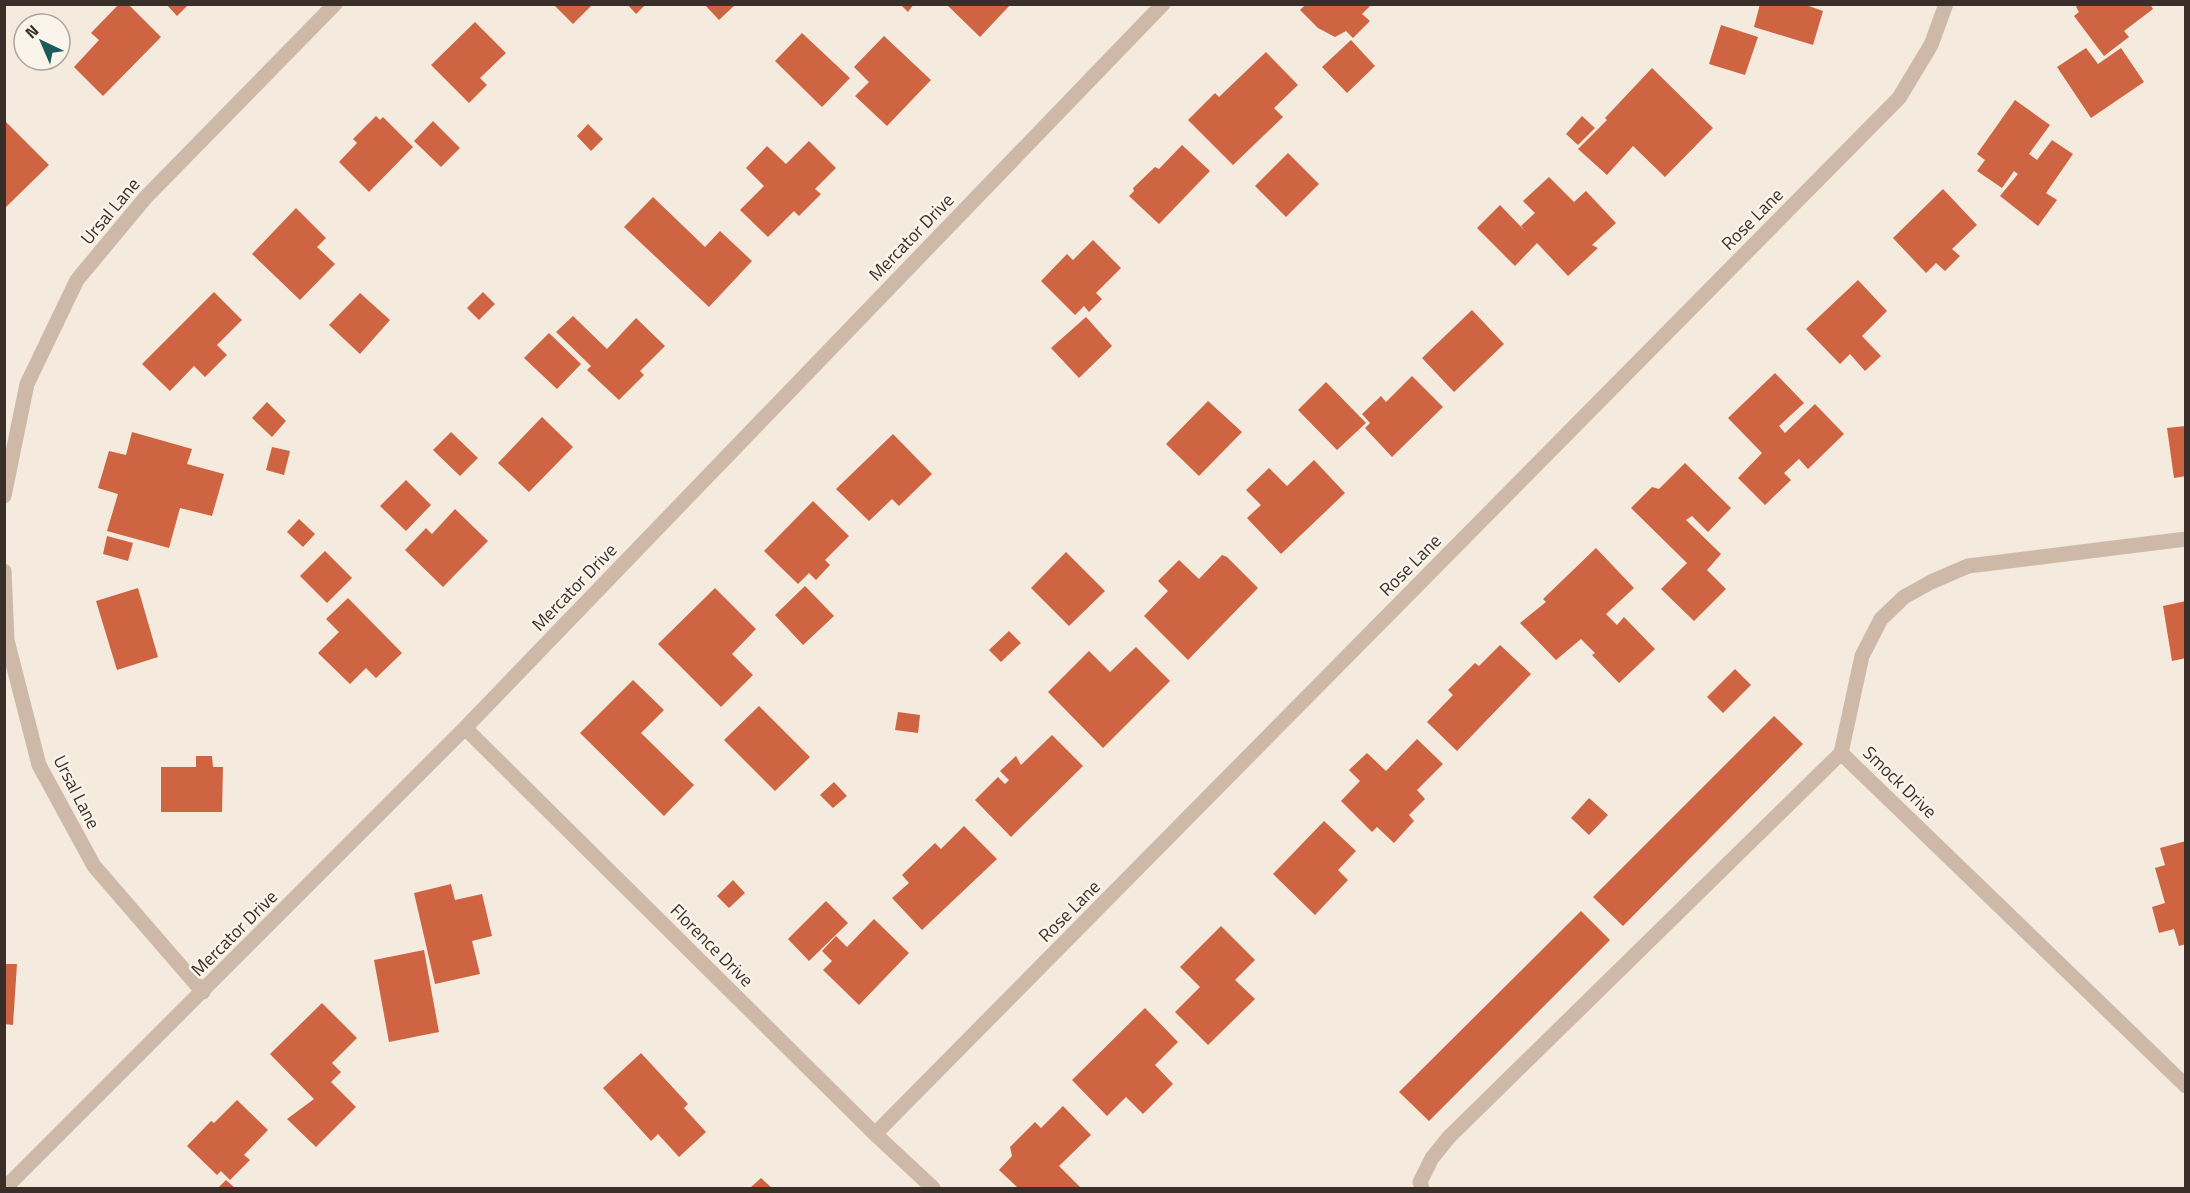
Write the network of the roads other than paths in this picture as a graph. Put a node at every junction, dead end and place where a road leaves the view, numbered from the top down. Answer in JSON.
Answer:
{"nodes":[{"id":1,"x":335,"y":4,"type":"edge"},
{"id":2,"x":1163,"y":4,"type":"edge"},
{"id":3,"x":1946,"y":4,"type":"edge"},
{"id":4,"x":4,"y":496,"type":"edge"},
{"id":5,"x":2186,"y":539,"type":"edge"},
{"id":6,"x":4,"y":571,"type":"edge"},
{"id":7,"x":465,"y":728,"type":"junction"},
{"id":8,"x":1841,"y":753,"type":"junction"},
{"id":9,"x":203,"y":992,"type":"junction"},
{"id":10,"x":2186,"y":1086,"type":"edge"},
{"id":11,"x":876,"y":1134,"type":"junction"},
{"id":12,"x":5,"y":1188,"type":"edge"},
{"id":13,"x":933,"y":1188,"type":"edge"},
{"id":14,"x":1422,"y":1188,"type":"edge"}],
"edges":[{"from":1,"to":4,"type":"street","name":"Ursal Lane"},
{"from":2,"to":7,"type":"street","name":"Mercator Drive"},
{"from":3,"to":11,"type":"street","name":"Rose Lane"},
{"from":5,"to":8,"type":"street","name":"Smock Drive"},
{"from":6,"to":9,"type":"street","name":"Ursal Lane"},
{"from":7,"to":9,"type":"street","name":"Mercator Drive"},
{"from":7,"to":11,"type":"street","name":"Florence Drive"},
{"from":8,"to":10,"type":"street","name":"Smock Drive"},
{"from":8,"to":14,"type":"street"},
{"from":9,"to":12,"type":"street","name":"Mercator Drive"},
{"from":11,"to":13,"type":"street","name":"Florence Drive"}]}
